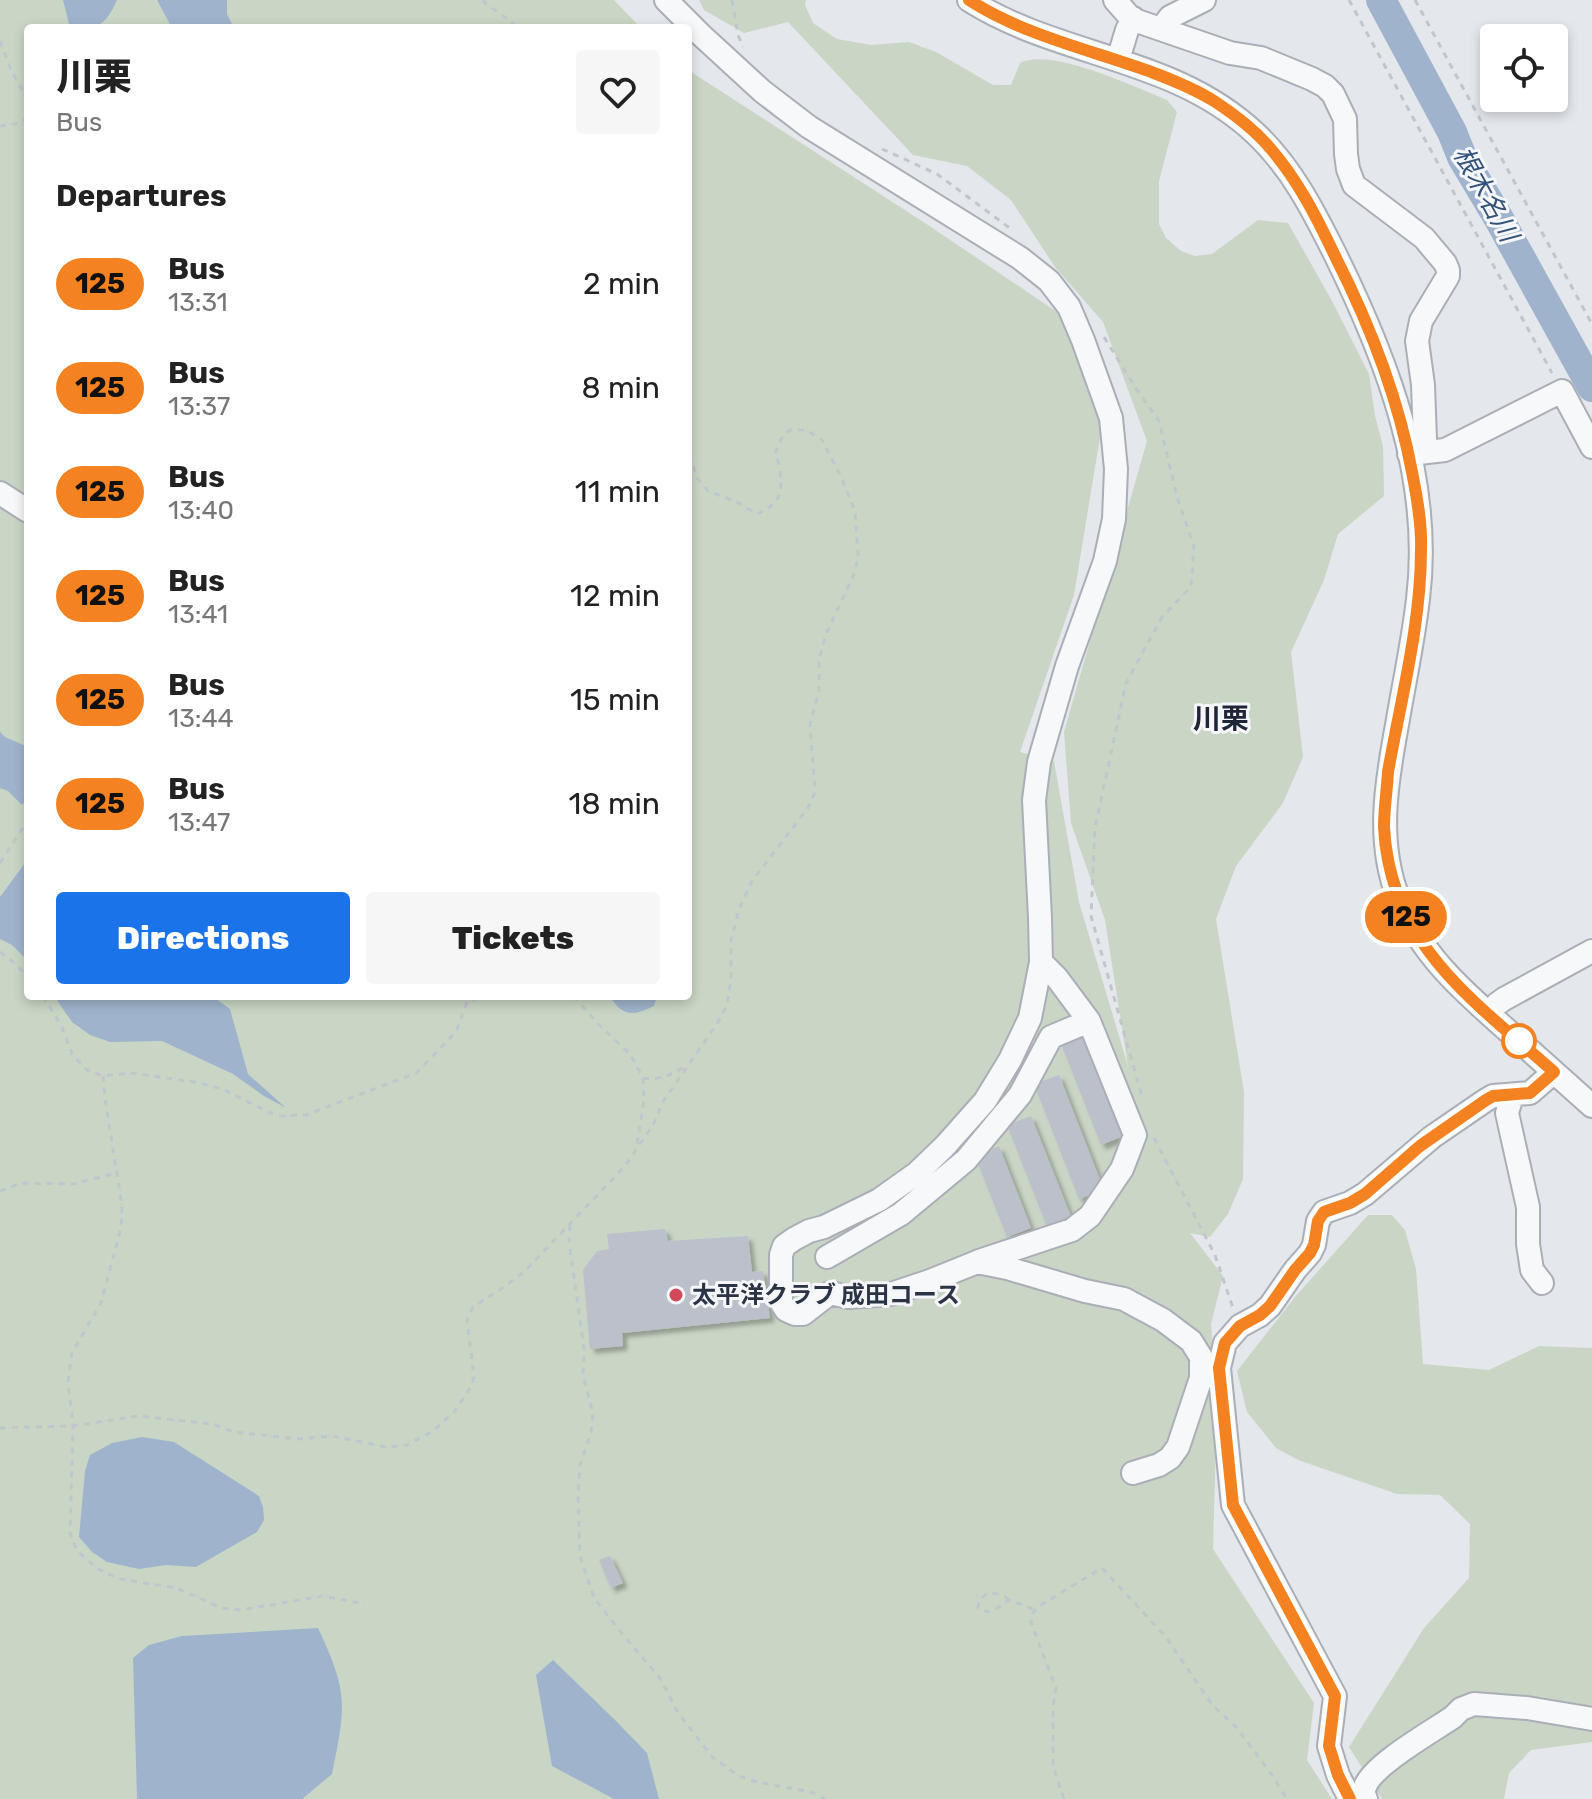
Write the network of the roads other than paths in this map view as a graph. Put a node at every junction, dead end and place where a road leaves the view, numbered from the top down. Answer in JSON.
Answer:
{"nodes":[{"id":1,"x":666,"y":0,"type":"edge"},
{"id":2,"x":969,"y":0,"type":"edge"},
{"id":3,"x":1115,"y":0,"type":"edge"},
{"id":4,"x":1204,"y":0,"type":"edge"},
{"id":5,"x":1133,"y":18,"type":"junction"},
{"id":6,"x":690,"y":24,"type":"edge"},
{"id":7,"x":692,"y":26,"type":"edge"},
{"id":8,"x":1161,"y":29,"type":"junction"},
{"id":9,"x":1118,"y":60,"type":"junction"},
{"id":10,"x":1592,"y":447,"type":"edge"},
{"id":11,"x":1409,"y":454,"type":"junction"},
{"id":12,"x":0,"y":493,"type":"edge"},
{"id":13,"x":24,"y":508,"type":"edge"},
{"id":14,"x":1592,"y":951,"type":"edge"},
{"id":15,"x":1041,"y":962,"type":"junction"},
{"id":16,"x":1489,"y":1014,"type":"junction"},
{"id":17,"x":1089,"y":1021,"type":"junction"},
{"id":18,"x":1554,"y":1072,"type":"junction"},
{"id":19,"x":1512,"y":1096,"type":"junction"},
{"id":20,"x":1592,"y":1106,"type":"edge"},
{"id":21,"x":824,"y":1227,"type":"junction"},
{"id":22,"x":827,"y":1257,"type":"junction"},
{"id":23,"x":977,"y":1262,"type":"junction"},
{"id":24,"x":1542,"y":1283,"type":"dead end"},
{"id":25,"x":830,"y":1293,"type":"junction"},
{"id":26,"x":1133,"y":1473,"type":"dead end"},
{"id":27,"x":1592,"y":1719,"type":"edge"},
{"id":28,"x":1350,"y":1799,"type":"edge"},
{"id":29,"x":1366,"y":1799,"type":"edge"}],
"edges":[{"from":1,"to":6,"type":"street"},
{"from":2,"to":9,"type":"street"},
{"from":3,"to":5,"type":"street"},
{"from":4,"to":8,"type":"street"},
{"from":5,"to":8,"type":"street"},
{"from":5,"to":9,"type":"street"},
{"from":7,"to":15,"type":"street"},
{"from":8,"to":11,"type":"street"},
{"from":9,"to":11,"type":"street"},
{"from":10,"to":11,"type":"street"},
{"from":11,"to":16,"type":"street"},
{"from":12,"to":13,"type":"street"},
{"from":14,"to":16,"type":"street"},
{"from":15,"to":17,"type":"street"},
{"from":15,"to":21,"type":"street"},
{"from":16,"to":18,"type":"street"},
{"from":17,"to":22,"type":"street"},
{"from":17,"to":23,"type":"street"},
{"from":18,"to":19,"type":"street"},
{"from":18,"to":20,"type":"street"},
{"from":19,"to":24,"type":"street"},
{"from":19,"to":28,"type":"street"},
{"from":21,"to":22,"type":"street"},
{"from":21,"to":25,"type":"street"},
{"from":22,"to":25,"type":"street"},
{"from":23,"to":25,"type":"street"},
{"from":23,"to":26,"type":"street"},
{"from":27,"to":29,"type":"street"}]}
